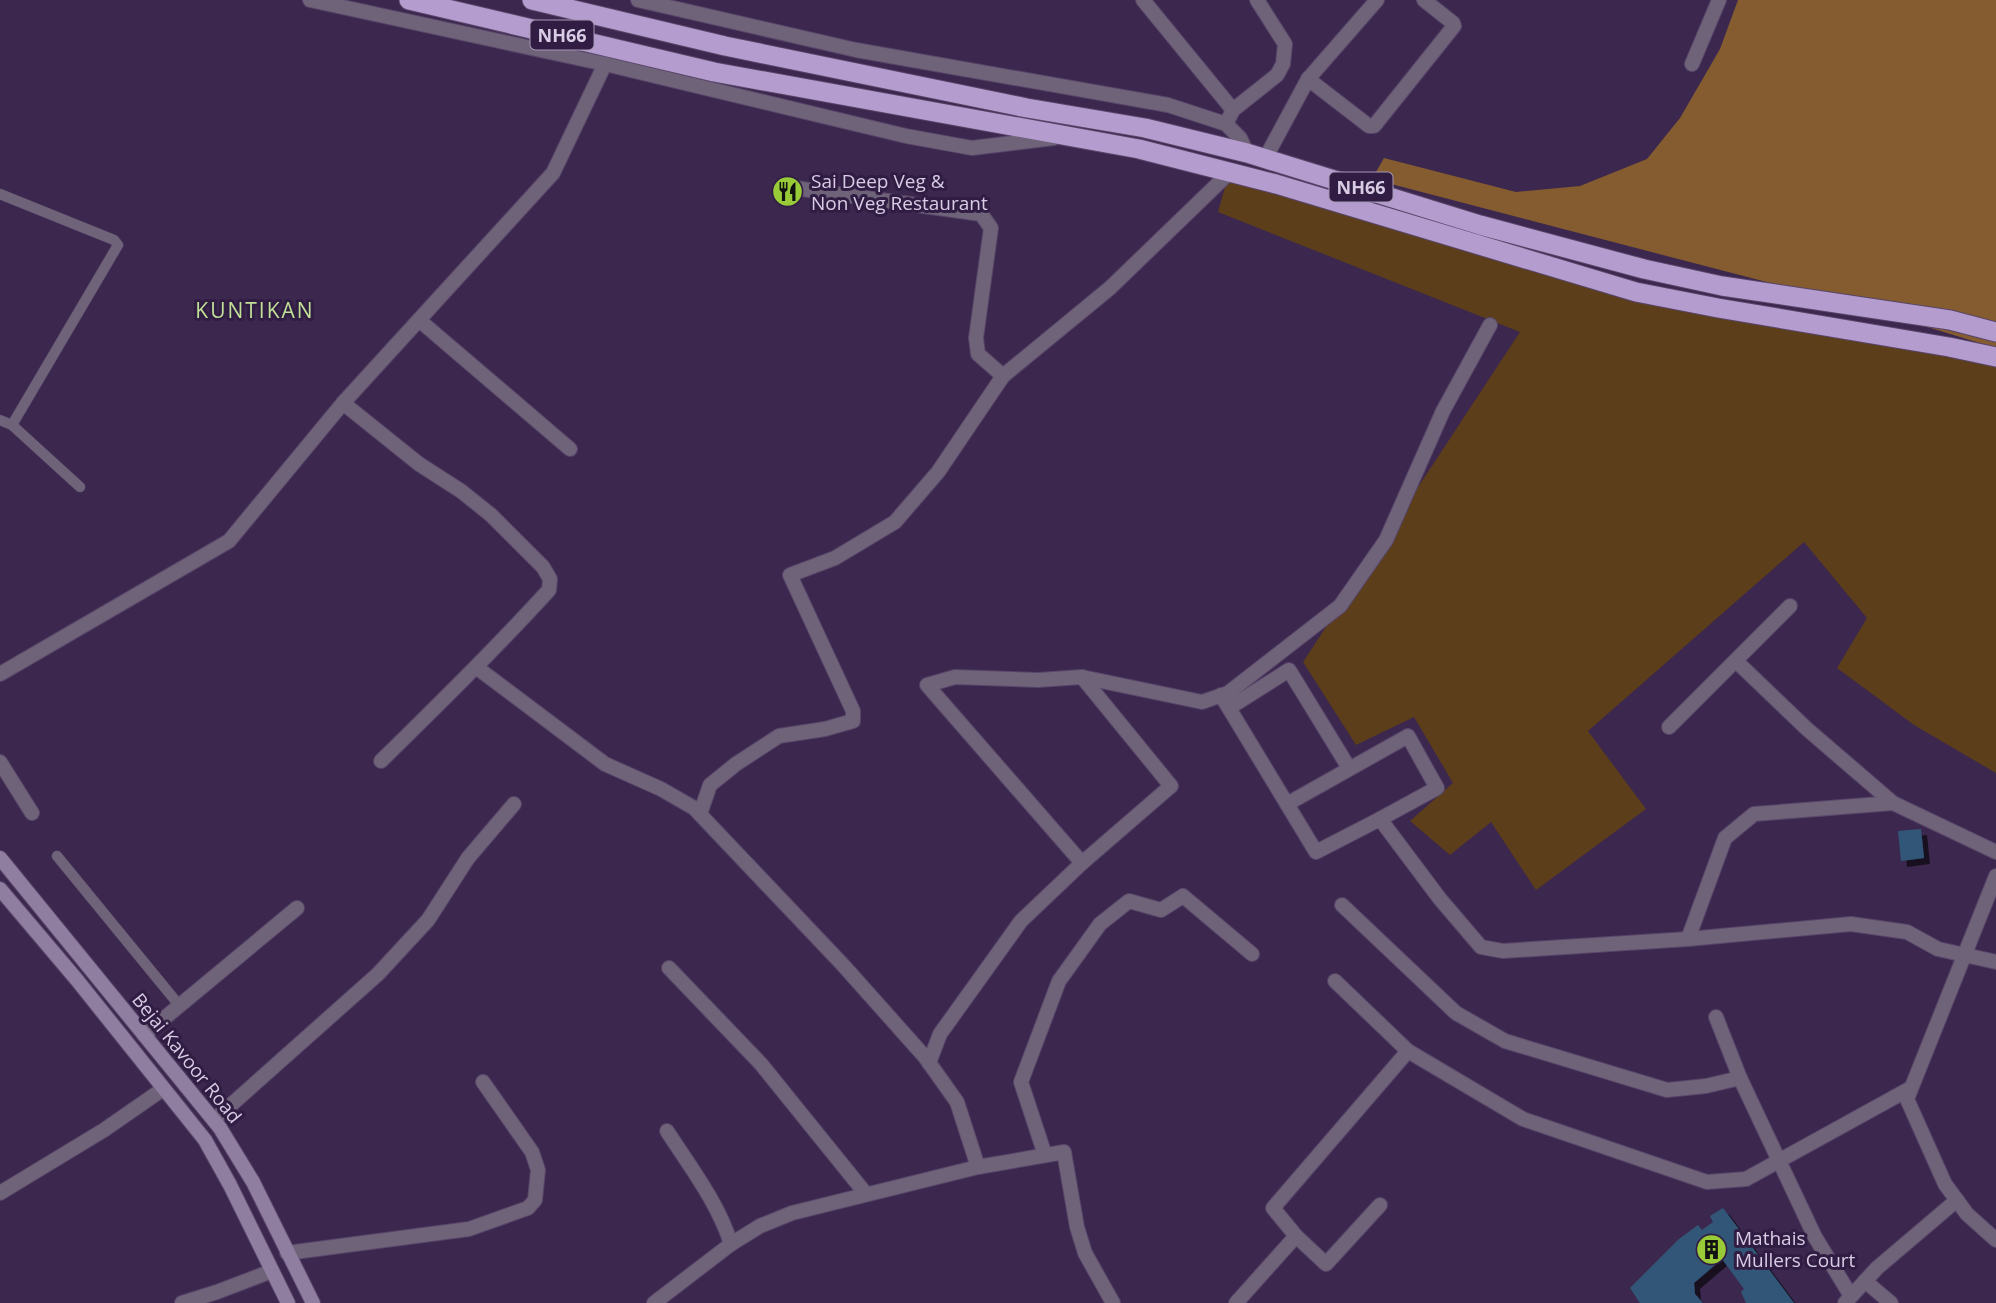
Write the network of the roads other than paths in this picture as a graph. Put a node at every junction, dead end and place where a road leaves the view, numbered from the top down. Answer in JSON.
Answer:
{"nodes":[{"id":1,"x":310,"y":0,"type":"edge"},
{"id":2,"x":409,"y":0,"type":"edge"},
{"id":3,"x":532,"y":0,"type":"edge"},
{"id":4,"x":638,"y":0,"type":"edge"},
{"id":5,"x":1143,"y":0,"type":"edge"},
{"id":6,"x":1258,"y":0,"type":"edge"},
{"id":7,"x":1377,"y":0,"type":"edge"},
{"id":8,"x":1424,"y":0,"type":"edge"},
{"id":9,"x":1719,"y":0,"type":"edge"},
{"id":10,"x":605,"y":64,"type":"junction"},
{"id":11,"x":1692,"y":64,"type":"dead end"},
{"id":12,"x":1308,"y":79,"type":"junction"},
{"id":13,"x":1233,"y":110,"type":"junction"},
{"id":14,"x":1226,"y":124,"type":"junction"},
{"id":15,"x":1066,"y":136,"type":"junction"},
{"id":16,"x":1257,"y":155,"type":"junction"},
{"id":17,"x":1229,"y":173,"type":"junction"},
{"id":18,"x":788,"y":187,"type":"dead end"},
{"id":19,"x":0,"y":194,"type":"edge"},
{"id":20,"x":419,"y":320,"type":"junction"},
{"id":21,"x":1490,"y":325,"type":"dead end"},
{"id":22,"x":1996,"y":332,"type":"edge"},
{"id":23,"x":1996,"y":357,"type":"edge"},
{"id":24,"x":1003,"y":376,"type":"junction"},
{"id":25,"x":343,"y":404,"type":"junction"},
{"id":26,"x":0,"y":420,"type":"edge"},
{"id":27,"x":12,"y":425,"type":"junction"},
{"id":28,"x":570,"y":449,"type":"dead end"},
{"id":29,"x":80,"y":487,"type":"dead end"},
{"id":30,"x":1790,"y":606,"type":"dead end"},
{"id":31,"x":1736,"y":661,"type":"junction"},
{"id":32,"x":476,"y":667,"type":"junction"},
{"id":33,"x":0,"y":674,"type":"edge"},
{"id":34,"x":1082,"y":677,"type":"junction"},
{"id":35,"x":1225,"y":702,"type":"junction"},
{"id":36,"x":1669,"y":727,"type":"dead end"},
{"id":37,"x":381,"y":761,"type":"dead end"},
{"id":38,"x":0,"y":762,"type":"edge"},
{"id":39,"x":1349,"y":768,"type":"junction"},
{"id":40,"x":1893,"y":803,"type":"junction"},
{"id":41,"x":514,"y":804,"type":"dead end"},
{"id":42,"x":1287,"y":804,"type":"junction"},
{"id":43,"x":32,"y":813,"type":"dead end"},
{"id":44,"x":700,"y":814,"type":"junction"},
{"id":45,"x":1380,"y":819,"type":"junction"},
{"id":46,"x":1996,"y":852,"type":"edge"},
{"id":47,"x":57,"y":856,"type":"dead end"},
{"id":48,"x":0,"y":858,"type":"edge"},
{"id":49,"x":1082,"y":863,"type":"junction"},
{"id":50,"x":1996,"y":876,"type":"edge"},
{"id":51,"x":0,"y":889,"type":"edge"},
{"id":52,"x":1342,"y":905,"type":"dead end"},
{"id":53,"x":297,"y":908,"type":"dead end"},
{"id":54,"x":1688,"y":939,"type":"junction"},
{"id":55,"x":1252,"y":954,"type":"dead end"},
{"id":56,"x":1963,"y":957,"type":"junction"},
{"id":57,"x":1996,"y":962,"type":"edge"},
{"id":58,"x":669,"y":968,"type":"dead end"},
{"id":59,"x":1335,"y":981,"type":"dead end"},
{"id":60,"x":180,"y":1005,"type":"junction"},
{"id":61,"x":1716,"y":1017,"type":"dead end"},
{"id":62,"x":144,"y":1035,"type":"junction"},
{"id":63,"x":1408,"y":1051,"type":"junction"},
{"id":64,"x":929,"y":1063,"type":"junction"},
{"id":65,"x":1740,"y":1078,"type":"junction"},
{"id":66,"x":483,"y":1082,"type":"dead end"},
{"id":67,"x":1911,"y":1088,"type":"junction"},
{"id":68,"x":163,"y":1089,"type":"junction"},
{"id":69,"x":214,"y":1120,"type":"junction"},
{"id":70,"x":667,"y":1131,"type":"dead end"},
{"id":71,"x":1045,"y":1155,"type":"junction"},
{"id":72,"x":1780,"y":1160,"type":"junction"},
{"id":73,"x":978,"y":1167,"type":"junction"},
{"id":74,"x":0,"y":1193,"type":"edge"},
{"id":75,"x":866,"y":1194,"type":"junction"},
{"id":76,"x":1957,"y":1200,"type":"junction"},
{"id":77,"x":1380,"y":1205,"type":"dead end"},
{"id":78,"x":1296,"y":1236,"type":"junction"},
{"id":79,"x":1996,"y":1240,"type":"edge"},
{"id":80,"x":731,"y":1244,"type":"junction"},
{"id":81,"x":287,"y":1253,"type":"junction"},
{"id":82,"x":272,"y":1271,"type":"junction"},
{"id":83,"x":1865,"y":1281,"type":"junction"},
{"id":84,"x":1848,"y":1300,"type":"edge"},
{"id":85,"x":182,"y":1303,"type":"edge"},
{"id":86,"x":288,"y":1303,"type":"edge"},
{"id":87,"x":313,"y":1303,"type":"edge"},
{"id":88,"x":654,"y":1303,"type":"edge"},
{"id":89,"x":1113,"y":1303,"type":"edge"},
{"id":90,"x":1236,"y":1303,"type":"edge"},
{"id":91,"x":1891,"y":1303,"type":"edge"}],
"edges":[{"from":1,"to":10,"type":"street"},
{"from":2,"to":15,"type":"highway","number":"NH66"},
{"from":3,"to":16,"type":"highway","number":"NH66"},
{"from":4,"to":14,"type":"street"},
{"from":5,"to":13,"type":"street"},
{"from":6,"to":13,"type":"street"},
{"from":7,"to":12,"type":"street"},
{"from":8,"to":12,"type":"street"},
{"from":9,"to":11,"type":"street"},
{"from":10,"to":15,"type":"street"},
{"from":10,"to":20,"type":"street"},
{"from":12,"to":16,"type":"street"},
{"from":13,"to":14,"type":"street"},
{"from":14,"to":16,"type":"street"},
{"from":15,"to":17,"type":"highway","number":"NH66"},
{"from":16,"to":22,"type":"highway","number":"NH66"},
{"from":17,"to":23,"type":"highway","number":"NH66"},
{"from":17,"to":24,"type":"street"},
{"from":18,"to":24,"type":"street"},
{"from":19,"to":27,"type":"lane"},
{"from":20,"to":25,"type":"street"},
{"from":20,"to":28,"type":"street"},
{"from":21,"to":35,"type":"street"},
{"from":24,"to":44,"type":"street"},
{"from":25,"to":32,"type":"street"},
{"from":25,"to":33,"type":"street"},
{"from":26,"to":27,"type":"lane"},
{"from":27,"to":29,"type":"lane"},
{"from":30,"to":31,"type":"street"},
{"from":31,"to":36,"type":"street"},
{"from":31,"to":40,"type":"street"},
{"from":32,"to":37,"type":"street"},
{"from":32,"to":44,"type":"street"},
{"from":34,"to":35,"type":"street"},
{"from":34,"to":49,"type":"street"},
{"from":34,"to":49,"type":"street"},
{"from":35,"to":39,"type":"street"},
{"from":35,"to":42,"type":"street"},
{"from":38,"to":43,"type":"street"},
{"from":39,"to":42,"type":"street"},
{"from":39,"to":45,"type":"street"},
{"from":40,"to":46,"type":"street"},
{"from":40,"to":54,"type":"street"},
{"from":41,"to":69,"type":"street"},
{"from":42,"to":45,"type":"street"},
{"from":44,"to":64,"type":"street"},
{"from":45,"to":54,"type":"street"},
{"from":47,"to":60,"type":"lane"},
{"from":48,"to":62,"type":"main road","name":"Bejai Kavoor Road"},
{"from":49,"to":64,"type":"street"},
{"from":50,"to":56,"type":"street"},
{"from":51,"to":68,"type":"main road","name":"Bejai Kavoor Road"},
{"from":52,"to":65,"type":"street"},
{"from":53,"to":60,"type":"street"},
{"from":54,"to":56,"type":"street"},
{"from":55,"to":71,"type":"street"},
{"from":56,"to":57,"type":"street"},
{"from":56,"to":67,"type":"street"},
{"from":58,"to":75,"type":"street"},
{"from":59,"to":63,"type":"street"},
{"from":60,"to":62,"type":"street"},
{"from":61,"to":65,"type":"street"},
{"from":62,"to":69,"type":"main road","name":"Bejai Kavoor Road"},
{"from":63,"to":72,"type":"street"},
{"from":63,"to":78,"type":"street"},
{"from":64,"to":73,"type":"street"},
{"from":65,"to":72,"type":"street"},
{"from":66,"to":81,"type":"street"},
{"from":67,"to":72,"type":"street"},
{"from":67,"to":76,"type":"street"},
{"from":68,"to":74,"type":"street"},
{"from":68,"to":82,"type":"main road","name":"Bejai Kavoor Road"},
{"from":69,"to":81,"type":"main road","name":"Bejai Kavoor Road"},
{"from":70,"to":80,"type":"street"},
{"from":71,"to":73,"type":"street"},
{"from":71,"to":89,"type":"street"},
{"from":72,"to":84,"type":"street"},
{"from":73,"to":75,"type":"street"},
{"from":75,"to":80,"type":"street"},
{"from":76,"to":79,"type":"street"},
{"from":76,"to":83,"type":"street"},
{"from":77,"to":78,"type":"street"},
{"from":78,"to":90,"type":"street"},
{"from":80,"to":88,"type":"street"},
{"from":81,"to":87,"type":"main road","name":"Bejai Kavoor Road"},
{"from":82,"to":85,"type":"street"},
{"from":82,"to":86,"type":"main road","name":"Bejai Kavoor Road"},
{"from":83,"to":84,"type":"street"},
{"from":83,"to":91,"type":"street"}]}
